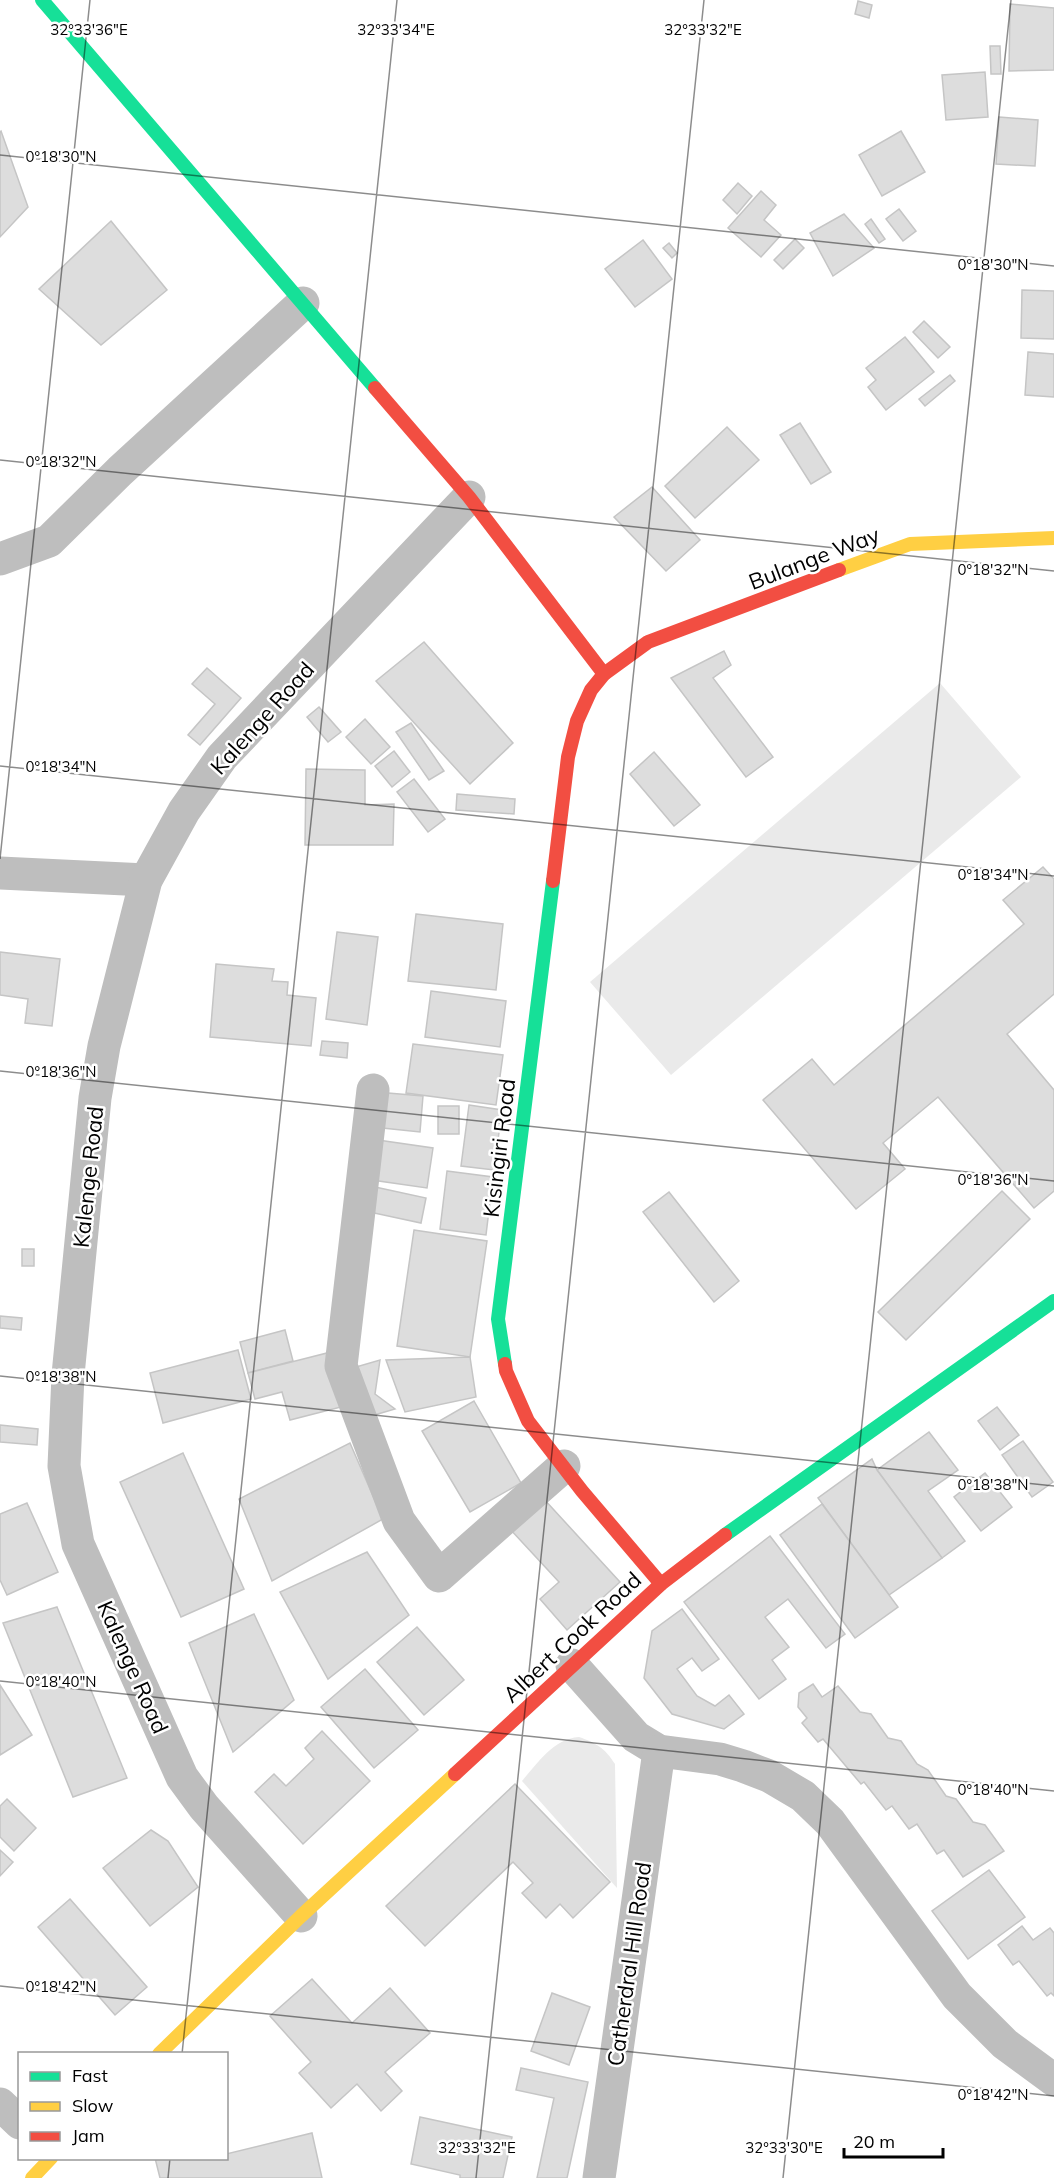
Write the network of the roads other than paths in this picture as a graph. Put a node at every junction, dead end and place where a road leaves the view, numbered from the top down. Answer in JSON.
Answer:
{"nodes":[{"id":1,"x":42,"y":0,"type":"edge"},
{"id":2,"x":303,"y":303,"type":"junction"},
{"id":3,"x":469,"y":497,"type":"junction"},
{"id":4,"x":1054,"y":538,"type":"edge"},
{"id":5,"x":0,"y":559,"type":"edge"},
{"id":6,"x":604,"y":674,"type":"junction"},
{"id":7,"x":0,"y":873,"type":"edge"},
{"id":8,"x":146,"y":880,"type":"junction"},
{"id":9,"x":373,"y":1090,"type":"dead end"},
{"id":10,"x":1054,"y":1301,"type":"edge"},
{"id":11,"x":564,"y":1466,"type":"junction"},
{"id":12,"x":661,"y":1584,"type":"junction"},
{"id":13,"x":572,"y":1665,"type":"junction"},
{"id":14,"x":659,"y":1751,"type":"junction"},
{"id":15,"x":301,"y":1916,"type":"junction"},
{"id":16,"x":161,"y":2052,"type":"edge"},
{"id":17,"x":1054,"y":2080,"type":"edge"},
{"id":18,"x":0,"y":2104,"type":"edge"},
{"id":19,"x":18,"y":2121,"type":"edge"},
{"id":20,"x":49,"y":2160,"type":"edge"},
{"id":21,"x":32,"y":2178,"type":"edge"},
{"id":22,"x":599,"y":2178,"type":"edge"}],
"edges":[{"from":1,"to":2,"type":"main road"},
{"from":2,"to":3,"type":"main road"},
{"from":2,"to":5,"type":"street"},
{"from":3,"to":6,"type":"main road"},
{"from":3,"to":8,"type":"street","name":"Kalenge Road"},
{"from":4,"to":6,"type":"main road","name":"Bulange Way"},
{"from":6,"to":11,"type":"main road","name":"Kisingiri Road"},
{"from":7,"to":8,"type":"street"},
{"from":8,"to":15,"type":"street","name":"Kalenge Road"},
{"from":9,"to":11,"type":"street"},
{"from":10,"to":12,"type":"main road","name":"Albert Cook Road"},
{"from":11,"to":12,"type":"main road","name":"Kisingiri Road"},
{"from":12,"to":13,"type":"main road","name":"Albert Cook Road"},
{"from":13,"to":14,"type":"street"},
{"from":13,"to":15,"type":"main road","name":"Albert Cook Road"},
{"from":14,"to":17,"type":"street"},
{"from":14,"to":22,"type":"street","name":"Catherdral Hill Road"},
{"from":15,"to":16,"type":"main road","name":"Albert Cook Road"},
{"from":18,"to":19,"type":"street"},
{"from":20,"to":21,"type":"main road"}]}
